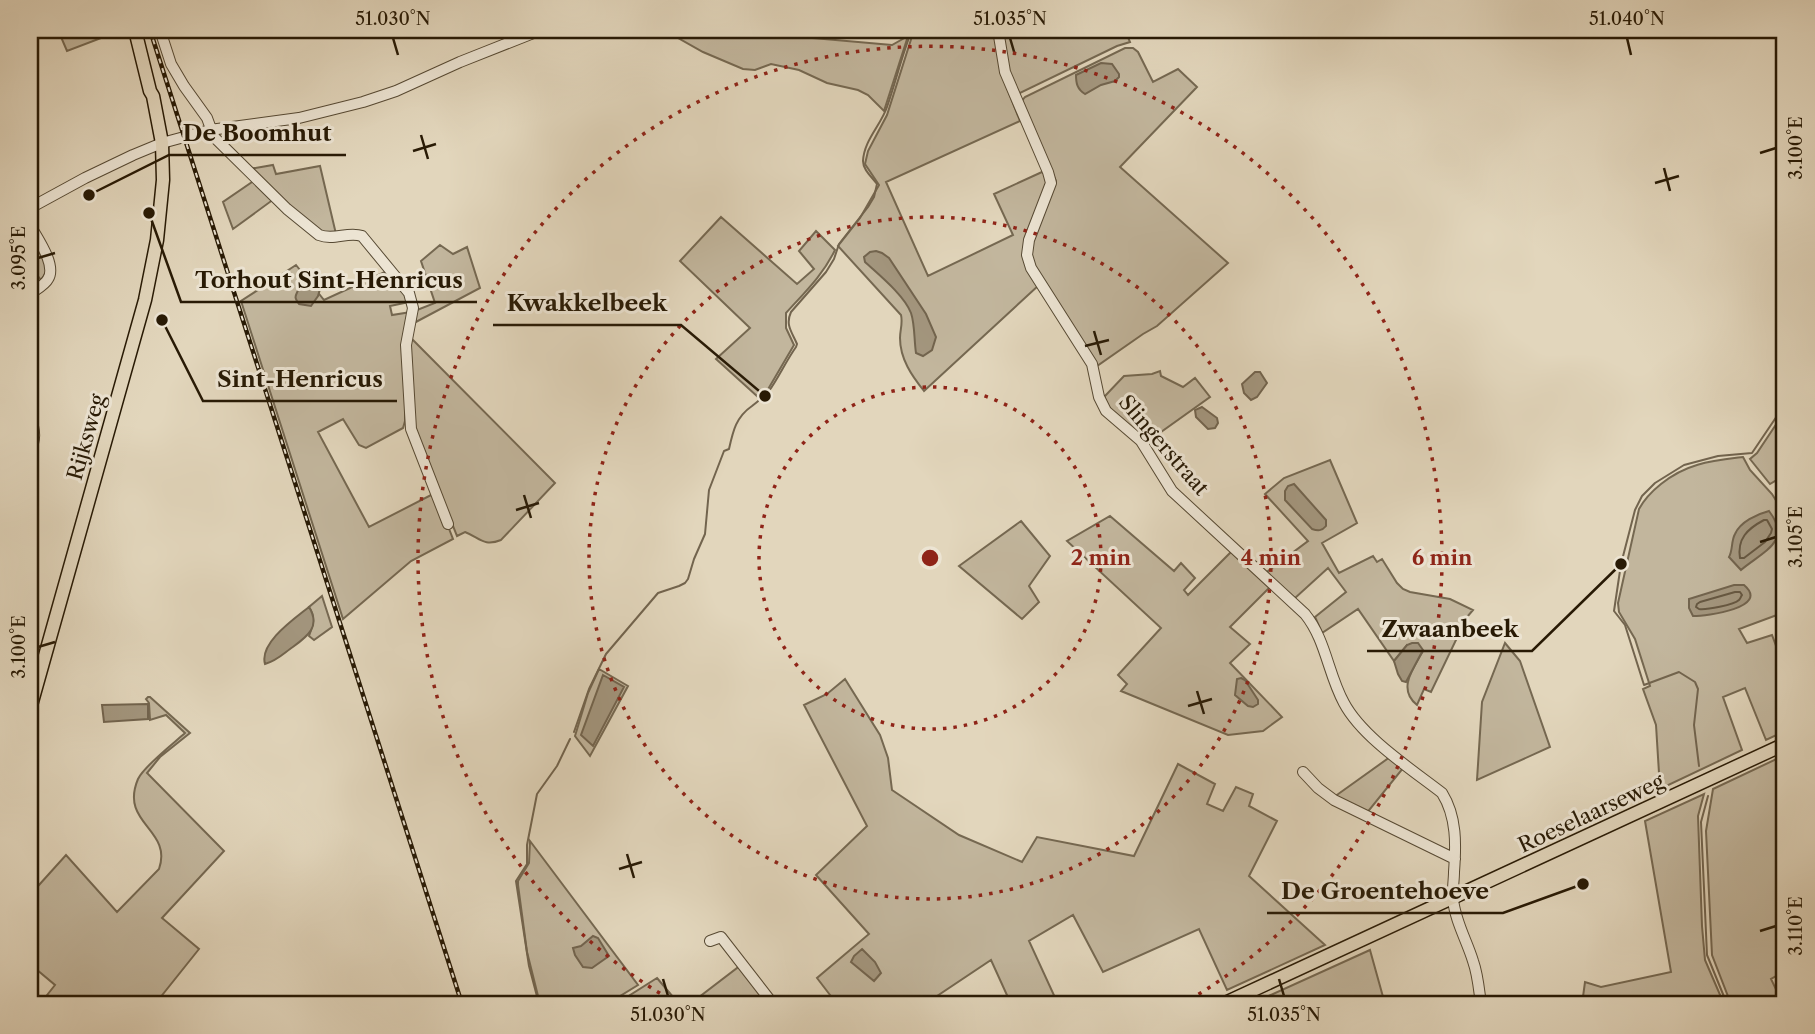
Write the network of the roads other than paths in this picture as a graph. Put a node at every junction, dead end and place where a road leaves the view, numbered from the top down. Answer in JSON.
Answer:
{"nodes":[{"id":1,"x":133,"y":30,"type":"edge"},
{"id":2,"x":160,"y":30,"type":"edge"},
{"id":3,"x":541,"y":30,"type":"edge"},
{"id":4,"x":998,"y":30,"type":"edge"},
{"id":5,"x":210,"y":130,"type":"junction"},
{"id":6,"x":158,"y":144,"type":"junction"},
{"id":7,"x":30,"y":208,"type":"edge"},
{"id":8,"x":30,"y":225,"type":"edge"},
{"id":9,"x":30,"y":294,"type":"edge"},
{"id":10,"x":30,"y":418,"type":"edge"},
{"id":11,"x":30,"y":450,"type":"edge"},
{"id":12,"x":448,"y":524,"type":"dead end"},
{"id":13,"x":30,"y":709,"type":"edge"},
{"id":14,"x":1785,"y":744,"type":"edge"},
{"id":15,"x":1303,"y":772,"type":"dead end"},
{"id":16,"x":1455,"y":859,"type":"junction"},
{"id":17,"x":1452,"y":898,"type":"junction"},
{"id":18,"x":710,"y":941,"type":"dead end"},
{"id":19,"x":774,"y":1004,"type":"edge"},
{"id":20,"x":1223,"y":1004,"type":"edge"},
{"id":21,"x":1481,"y":1004,"type":"edge"}],
"edges":[{"from":1,"to":6,"type":"main road","name":"Rijksweg"},
{"from":2,"to":5,"type":"street"},
{"from":3,"to":5,"type":"street"},
{"from":4,"to":16,"type":"street","name":"Slingerstraat"},
{"from":5,"to":6,"type":"street"},
{"from":5,"to":12,"type":"street"},
{"from":6,"to":7,"type":"street"},
{"from":6,"to":13,"type":"main road","name":"Rijksweg"},
{"from":8,"to":9,"type":"street"},
{"from":10,"to":11,"type":"street"},
{"from":14,"to":17,"type":"main road","name":"Roeselaarseweg"},
{"from":15,"to":16,"type":"street"},
{"from":16,"to":17,"type":"street","name":"Slingerstraat"},
{"from":17,"to":20,"type":"main road","name":"Roeselaarseweg"},
{"from":17,"to":21,"type":"street"},
{"from":18,"to":19,"type":"street"}]}
